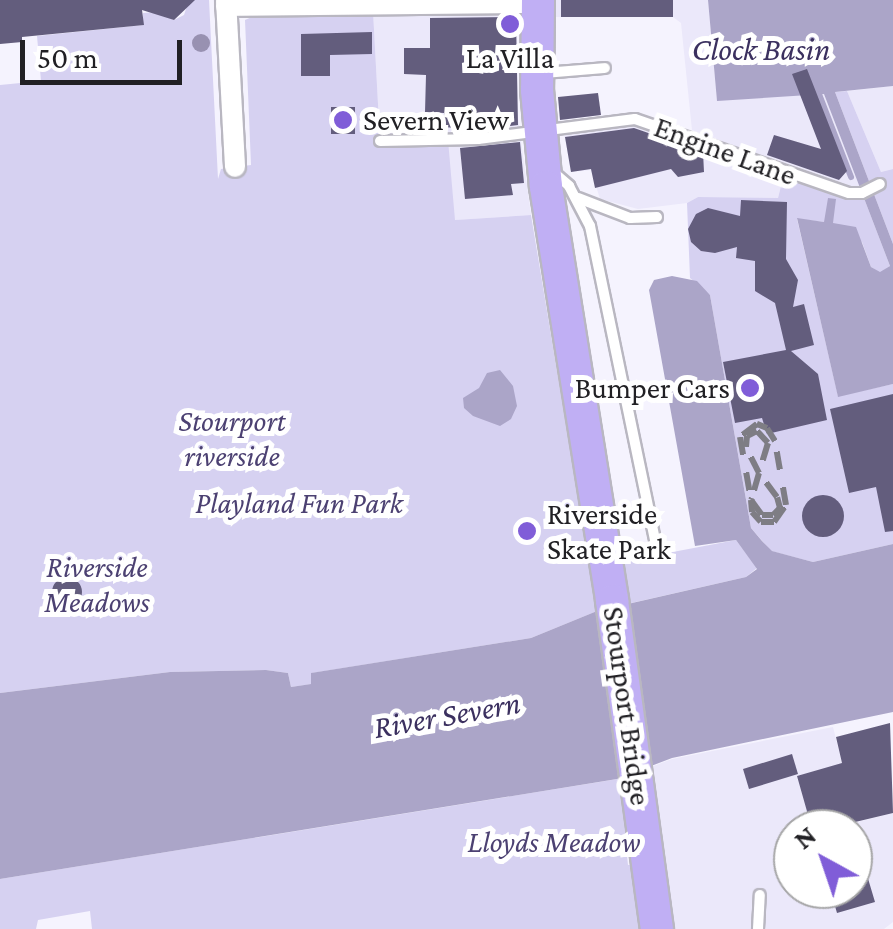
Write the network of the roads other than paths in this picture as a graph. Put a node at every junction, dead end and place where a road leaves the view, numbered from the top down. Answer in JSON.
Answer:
{"nodes":[{"id":1,"x":538,"y":2,"type":"edge"},
{"id":2,"x":226,"y":3,"type":"edge"},
{"id":3,"x":605,"y":68,"type":"dead end"},
{"id":4,"x":537,"y":73,"type":"junction"},
{"id":5,"x":380,"y":141,"type":"dead end"},
{"id":6,"x":543,"y":161,"type":"junction"},
{"id":7,"x":236,"y":167,"type":"dead end"},
{"id":8,"x":880,"y":184,"type":"dead end"},
{"id":9,"x":578,"y":198,"type":"junction"},
{"id":10,"x":657,"y":217,"type":"dead end"},
{"id":11,"x":656,"y":546,"type":"dead end"},
{"id":12,"x":760,"y":895,"type":"dead end"},
{"id":13,"x":657,"y":929,"type":"edge"},
{"id":14,"x":758,"y":929,"type":"edge"}],
"edges":[{"from":1,"to":2,"type":"street"},
{"from":1,"to":4,"type":"main road","name":"Stourport Bridge"},
{"from":2,"to":7,"type":"street"},
{"from":3,"to":4,"type":"lane"},
{"from":4,"to":6,"type":"main road","name":"Stourport Bridge"},
{"from":5,"to":6,"type":"lane","name":"Engine Lane"},
{"from":6,"to":8,"type":"lane","name":"Engine Lane"},
{"from":6,"to":9,"type":"lane"},
{"from":6,"to":13,"type":"main road","name":"Stourport Bridge"},
{"from":9,"to":10,"type":"lane"},
{"from":9,"to":11,"type":"lane"},
{"from":12,"to":14,"type":"lane"}]}
